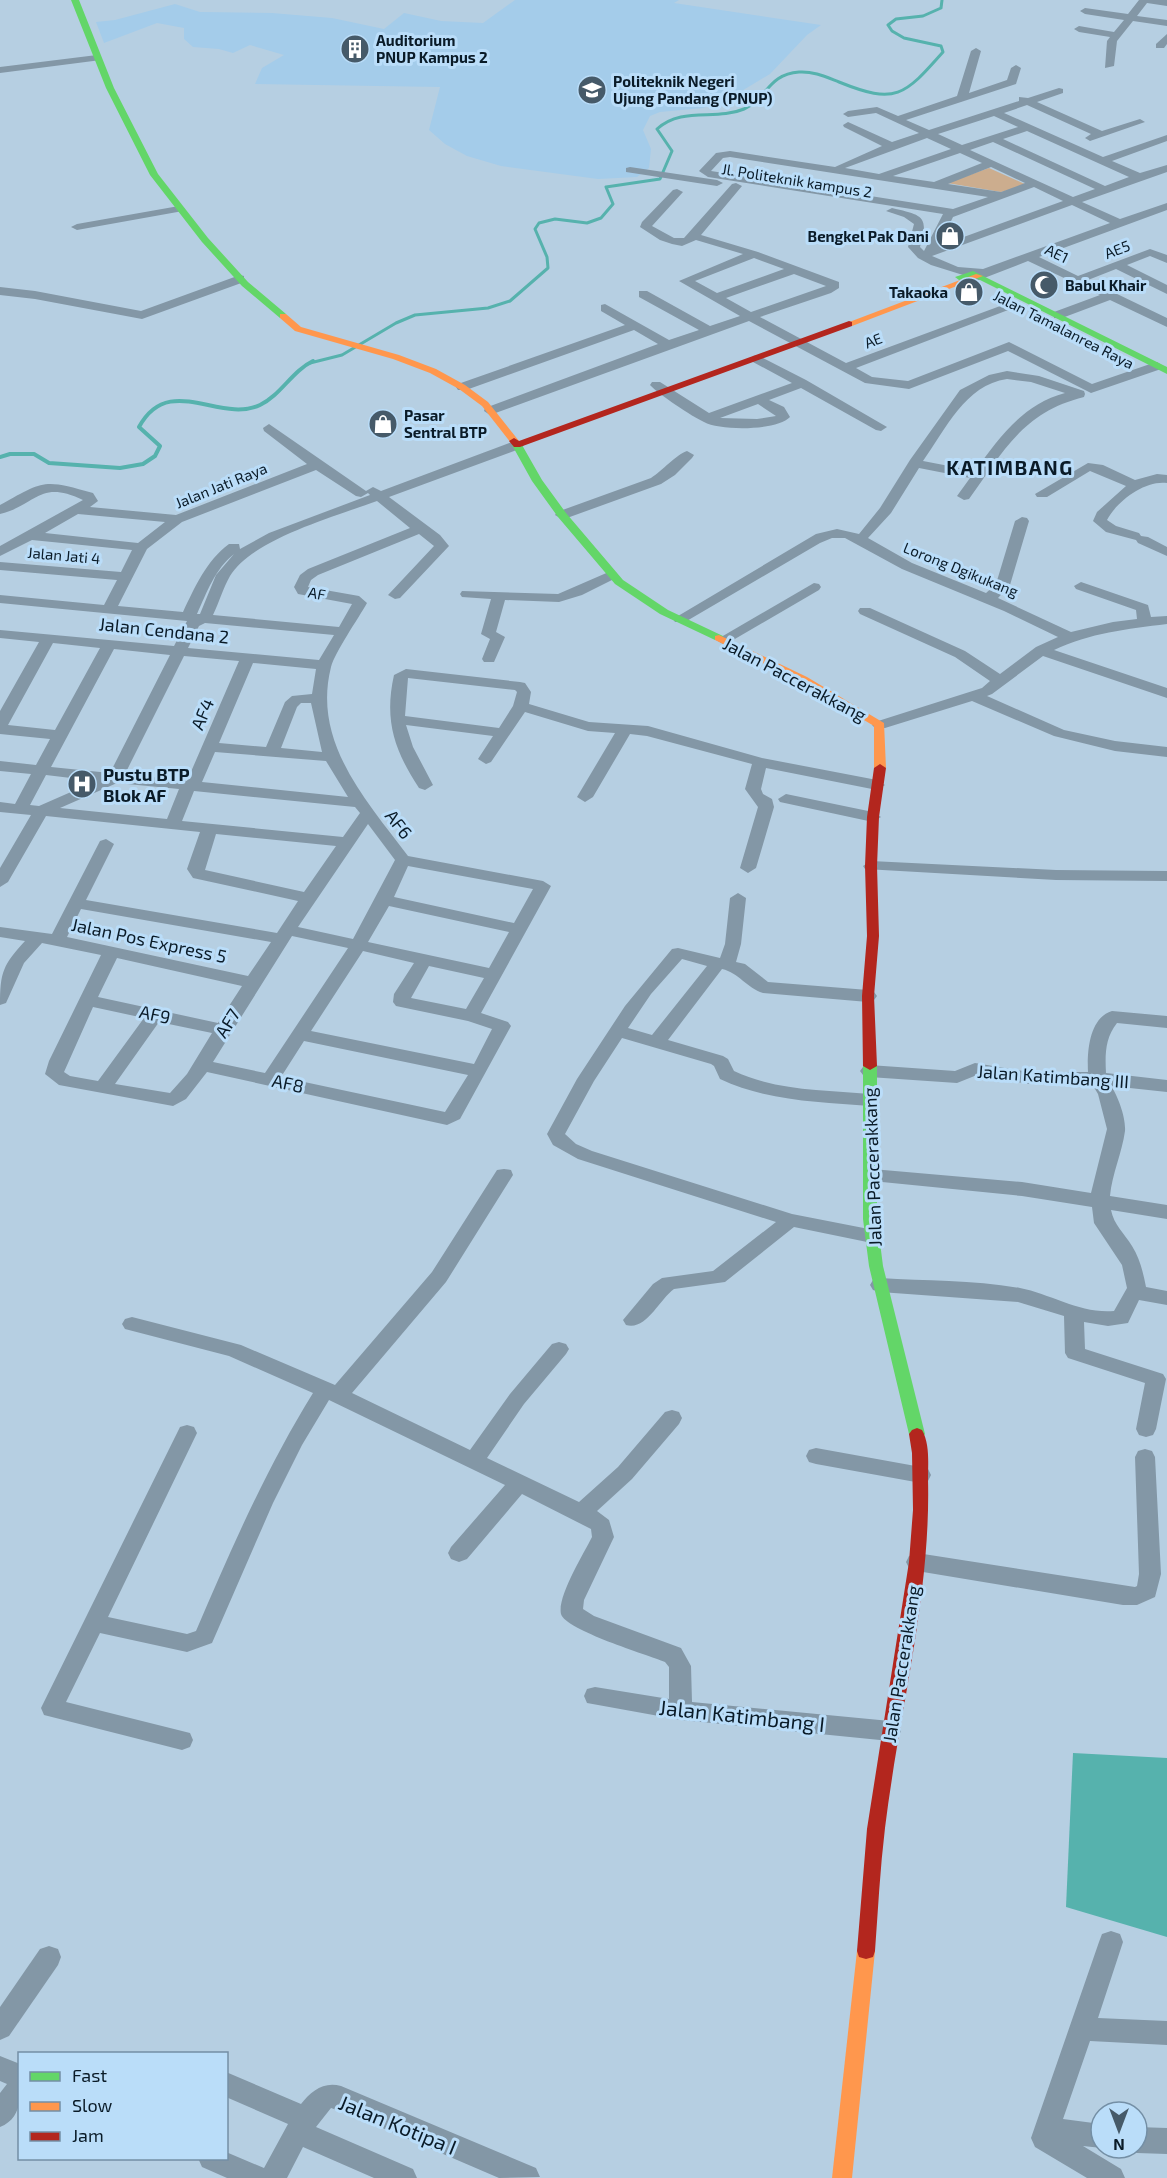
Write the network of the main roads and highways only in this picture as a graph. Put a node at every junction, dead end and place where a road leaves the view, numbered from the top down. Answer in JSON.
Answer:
{"nodes":[{"id":1,"x":75,"y":0,"type":"edge"},
{"id":2,"x":970,"y":275,"type":"junction"},
{"id":3,"x":791,"y":341,"type":"junction"},
{"id":4,"x":1157,"y":369,"type":"edge"},
{"id":5,"x":1167,"y":381,"type":"edge"},
{"id":6,"x":661,"y":388,"type":"junction"},
{"id":7,"x":514,"y":441,"type":"junction"},
{"id":8,"x":842,"y":2178,"type":"edge"}],
"edges":[{"from":1,"to":7,"type":"main road","name":"Jalan Paccerakkang"},
{"from":2,"to":3,"type":"main road"},
{"from":2,"to":4,"type":"main road","name":"Jalan Tamalanrea Raya"},
{"from":2,"to":4,"type":"main road","name":"Jalan Tamalanrea Raya"},
{"from":3,"to":6,"type":"main road"},
{"from":3,"to":6,"type":"main road"},
{"from":4,"to":5,"type":"main road","name":"Jalan Tamalanrea Raya"},
{"from":6,"to":7,"type":"main road"},
{"from":7,"to":8,"type":"main road","name":"Jalan Paccerakkang"}]}
